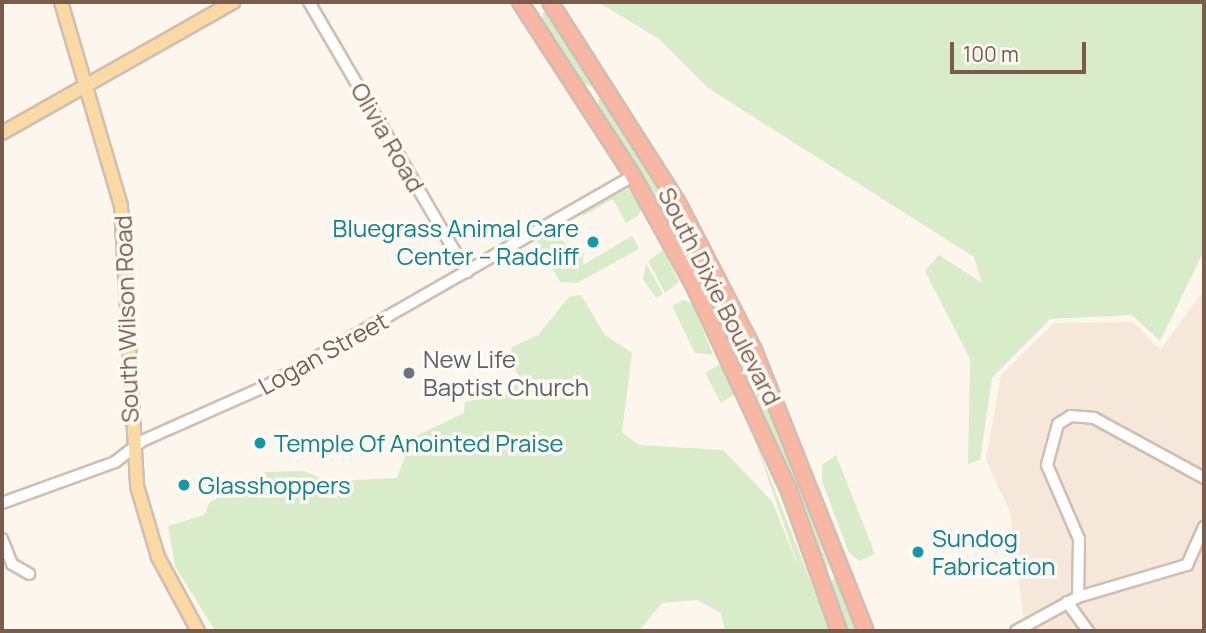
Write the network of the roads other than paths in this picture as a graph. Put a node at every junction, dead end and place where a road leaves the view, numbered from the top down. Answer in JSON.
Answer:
{"nodes":[{"id":1,"x":61,"y":2,"type":"edge"},
{"id":2,"x":234,"y":2,"type":"edge"},
{"id":3,"x":309,"y":2,"type":"edge"},
{"id":4,"x":520,"y":2,"type":"edge"},
{"id":5,"x":550,"y":2,"type":"edge"},
{"id":6,"x":89,"y":87,"type":"junction"},
{"id":7,"x":2,"y":133,"type":"edge"},
{"id":8,"x":633,"y":176,"type":"junction"},
{"id":9,"x":467,"y":272,"type":"junction"},
{"id":10,"x":131,"y":449,"type":"junction"},
{"id":11,"x":1204,"y":478,"type":"edge"},
{"id":12,"x":2,"y":503,"type":"edge"},
{"id":13,"x":1204,"y":527,"type":"edge"},
{"id":14,"x":2,"y":539,"type":"edge"},
{"id":15,"x":29,"y":573,"type":"dead end"},
{"id":16,"x":1077,"y":597,"type":"junction"},
{"id":17,"x":1067,"y":602,"type":"junction"},
{"id":18,"x":198,"y":631,"type":"edge"},
{"id":19,"x":839,"y":631,"type":"edge"},
{"id":20,"x":866,"y":631,"type":"edge"},
{"id":21,"x":1016,"y":631,"type":"edge"},
{"id":22,"x":1088,"y":631,"type":"edge"}],
"edges":[{"from":1,"to":6,"type":"main road","name":"South Wilson Road"},
{"from":2,"to":6,"type":"main road"},
{"from":3,"to":9,"type":"street","name":"Olivia Road"},
{"from":4,"to":8,"type":"highway","name":"South Dixie Boulevard"},
{"from":5,"to":20,"type":"highway","name":"South Dixie Boulevard"},
{"from":6,"to":7,"type":"main road"},
{"from":6,"to":10,"type":"main road","name":"South Wilson Road"},
{"from":8,"to":9,"type":"street","name":"Logan Street"},
{"from":8,"to":19,"type":"highway","name":"South Dixie Boulevard"},
{"from":9,"to":10,"type":"street","name":"Logan Street"},
{"from":10,"to":12,"type":"street","name":"Logan Street"},
{"from":10,"to":18,"type":"main road","name":"South Wilson Road"},
{"from":11,"to":16,"type":"street"},
{"from":13,"to":16,"type":"street"},
{"from":14,"to":15,"type":"street"},
{"from":16,"to":17,"type":"street"},
{"from":17,"to":21,"type":"street"},
{"from":17,"to":22,"type":"street"}]}
